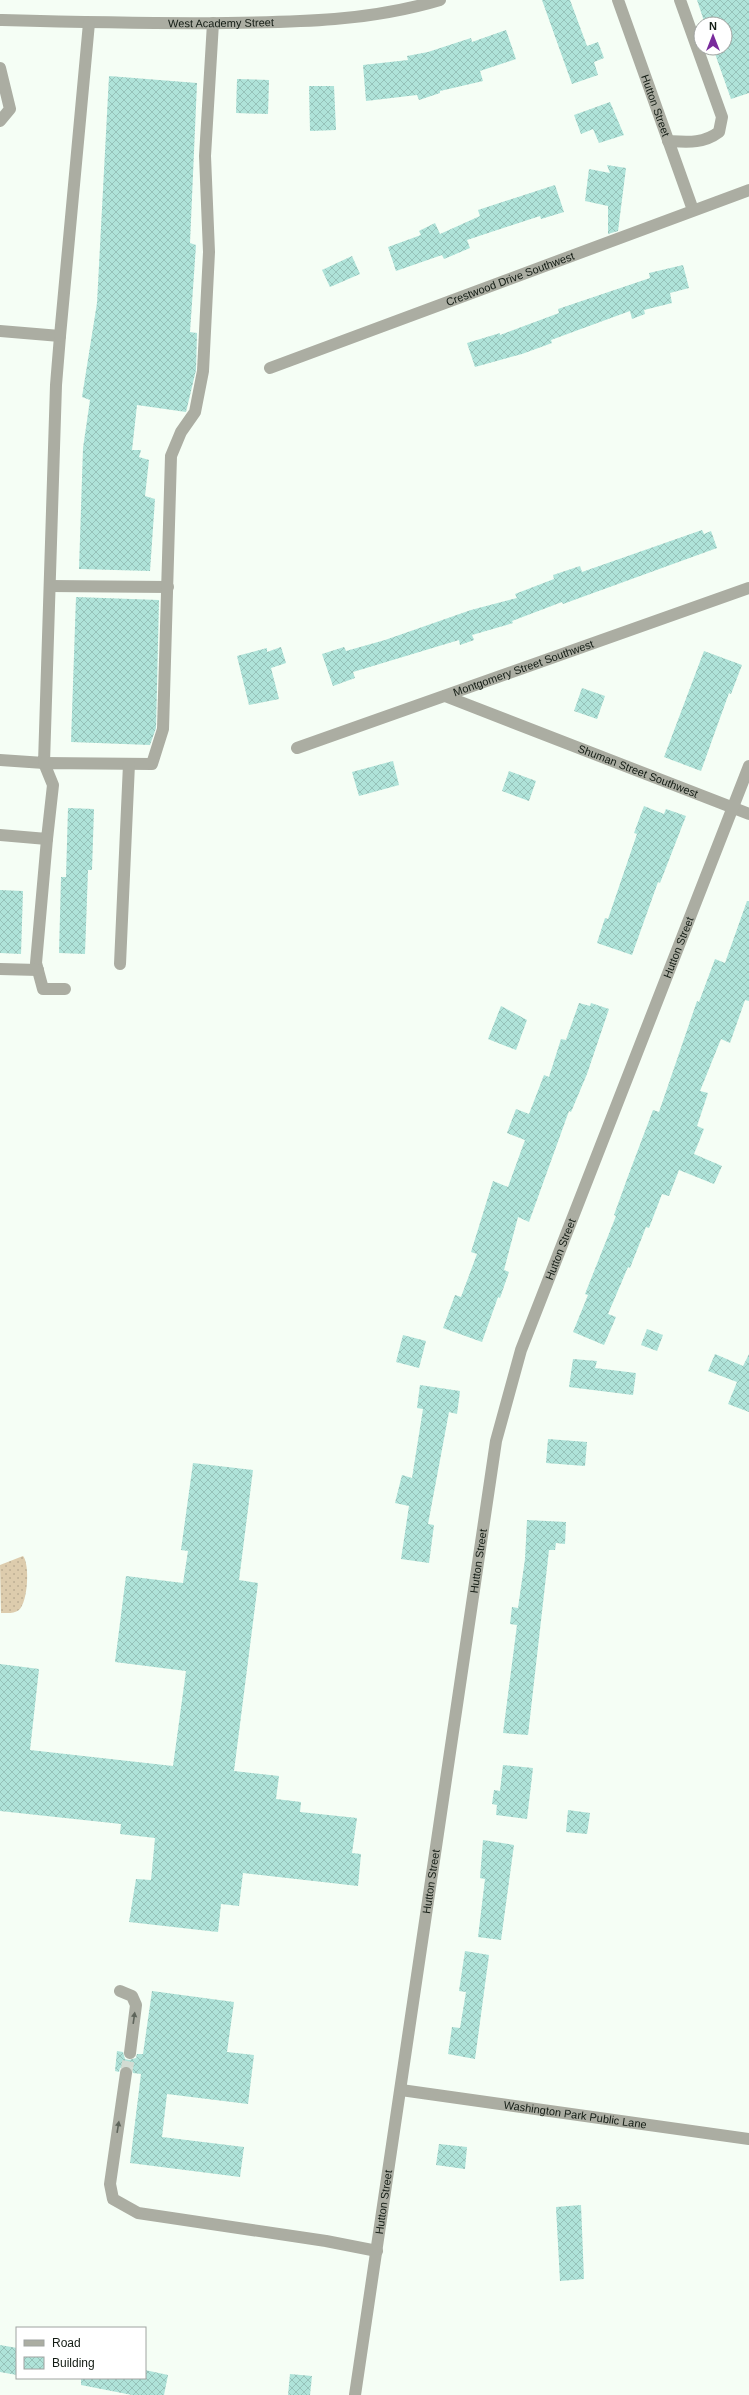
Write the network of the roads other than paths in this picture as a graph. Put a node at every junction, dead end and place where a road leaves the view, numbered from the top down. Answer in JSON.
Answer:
{"nodes":[{"id":1,"x":440,"y":0,"type":"edge"},
{"id":2,"x":618,"y":0,"type":"edge"},
{"id":3,"x":680,"y":0,"type":"edge"},
{"id":4,"x":0,"y":20,"type":"edge"},
{"id":5,"x":89,"y":23,"type":"junction"},
{"id":6,"x":213,"y":23,"type":"junction"},
{"id":7,"x":0,"y":68,"type":"edge"},
{"id":8,"x":0,"y":121,"type":"edge"},
{"id":9,"x":668,"y":141,"type":"junction"},
{"id":10,"x":749,"y":190,"type":"edge"},
{"id":11,"x":693,"y":210,"type":"junction"},
{"id":12,"x":0,"y":332,"type":"edge"},
{"id":13,"x":60,"y":336,"type":"junction"},
{"id":14,"x":270,"y":368,"type":"dead end"},
{"id":15,"x":50,"y":586,"type":"junction"},
{"id":16,"x":168,"y":588,"type":"junction"},
{"id":17,"x":749,"y":588,"type":"edge"},
{"id":18,"x":445,"y":696,"type":"junction"},
{"id":19,"x":297,"y":748,"type":"dead end"},
{"id":20,"x":0,"y":760,"type":"edge"},
{"id":21,"x":44,"y":763,"type":"junction"},
{"id":22,"x":129,"y":764,"type":"junction"},
{"id":23,"x":749,"y":766,"type":"edge"},
{"id":24,"x":733,"y":808,"type":"junction"},
{"id":25,"x":749,"y":814,"type":"edge"},
{"id":26,"x":0,"y":835,"type":"edge"},
{"id":27,"x":47,"y":839,"type":"junction"},
{"id":28,"x":120,"y":964,"type":"dead end"},
{"id":29,"x":0,"y":970,"type":"edge"},
{"id":30,"x":38,"y":970,"type":"junction"},
{"id":31,"x":65,"y":990,"type":"dead end"},
{"id":32,"x":120,"y":1991,"type":"dead end"},
{"id":33,"x":130,"y":2053,"type":"tunnel mouth"},
{"id":34,"x":126,"y":2073,"type":"tunnel mouth"},
{"id":35,"x":401,"y":2090,"type":"junction"},
{"id":36,"x":749,"y":2139,"type":"edge"},
{"id":37,"x":377,"y":2251,"type":"junction"},
{"id":38,"x":355,"y":2395,"type":"edge"}],
"edges":[{"from":1,"to":6,"type":"street","name":"West Academy Street"},
{"from":2,"to":9,"type":"street","name":"Hutton Street"},
{"from":3,"to":9,"type":"street"},
{"from":4,"to":5,"type":"street","name":"West Academy Street"},
{"from":5,"to":6,"type":"street","name":"West Academy Street"},
{"from":5,"to":13,"type":"street"},
{"from":6,"to":16,"type":"street"},
{"from":7,"to":8,"type":"street"},
{"from":9,"to":11,"type":"street","name":"Hutton Street"},
{"from":10,"to":11,"type":"street","name":"Crestwood Drive Southwest"},
{"from":11,"to":14,"type":"street","name":"Crestwood Drive Southwest"},
{"from":12,"to":13,"type":"street"},
{"from":13,"to":15,"type":"street"},
{"from":15,"to":16,"type":"street"},
{"from":15,"to":21,"type":"street"},
{"from":16,"to":22,"type":"street"},
{"from":17,"to":18,"type":"street","name":"Montgomery Street Southwest"},
{"from":18,"to":19,"type":"street","name":"Montgomery Street Southwest"},
{"from":18,"to":24,"type":"street","name":"Shuman Street Southwest"},
{"from":20,"to":21,"type":"street"},
{"from":21,"to":22,"type":"street"},
{"from":21,"to":27,"type":"street"},
{"from":22,"to":28,"type":"street"},
{"from":23,"to":24,"type":"street","name":"Hutton Street"},
{"from":24,"to":25,"type":"street","name":"Shuman Street Southwest"},
{"from":24,"to":35,"type":"street","name":"Hutton Street"},
{"from":26,"to":27,"type":"street"},
{"from":27,"to":30,"type":"street"},
{"from":29,"to":30,"type":"street"},
{"from":30,"to":31,"type":"street"},
{"from":33,"to":32,"type":"street","one_way":true},
{"from":37,"to":34,"type":"street","one_way":true},
{"from":35,"to":36,"type":"street","name":"Washington Park Public Lane"},
{"from":35,"to":37,"type":"street","name":"Hutton Street"},
{"from":37,"to":38,"type":"street","name":"Hutton Street"}]}
